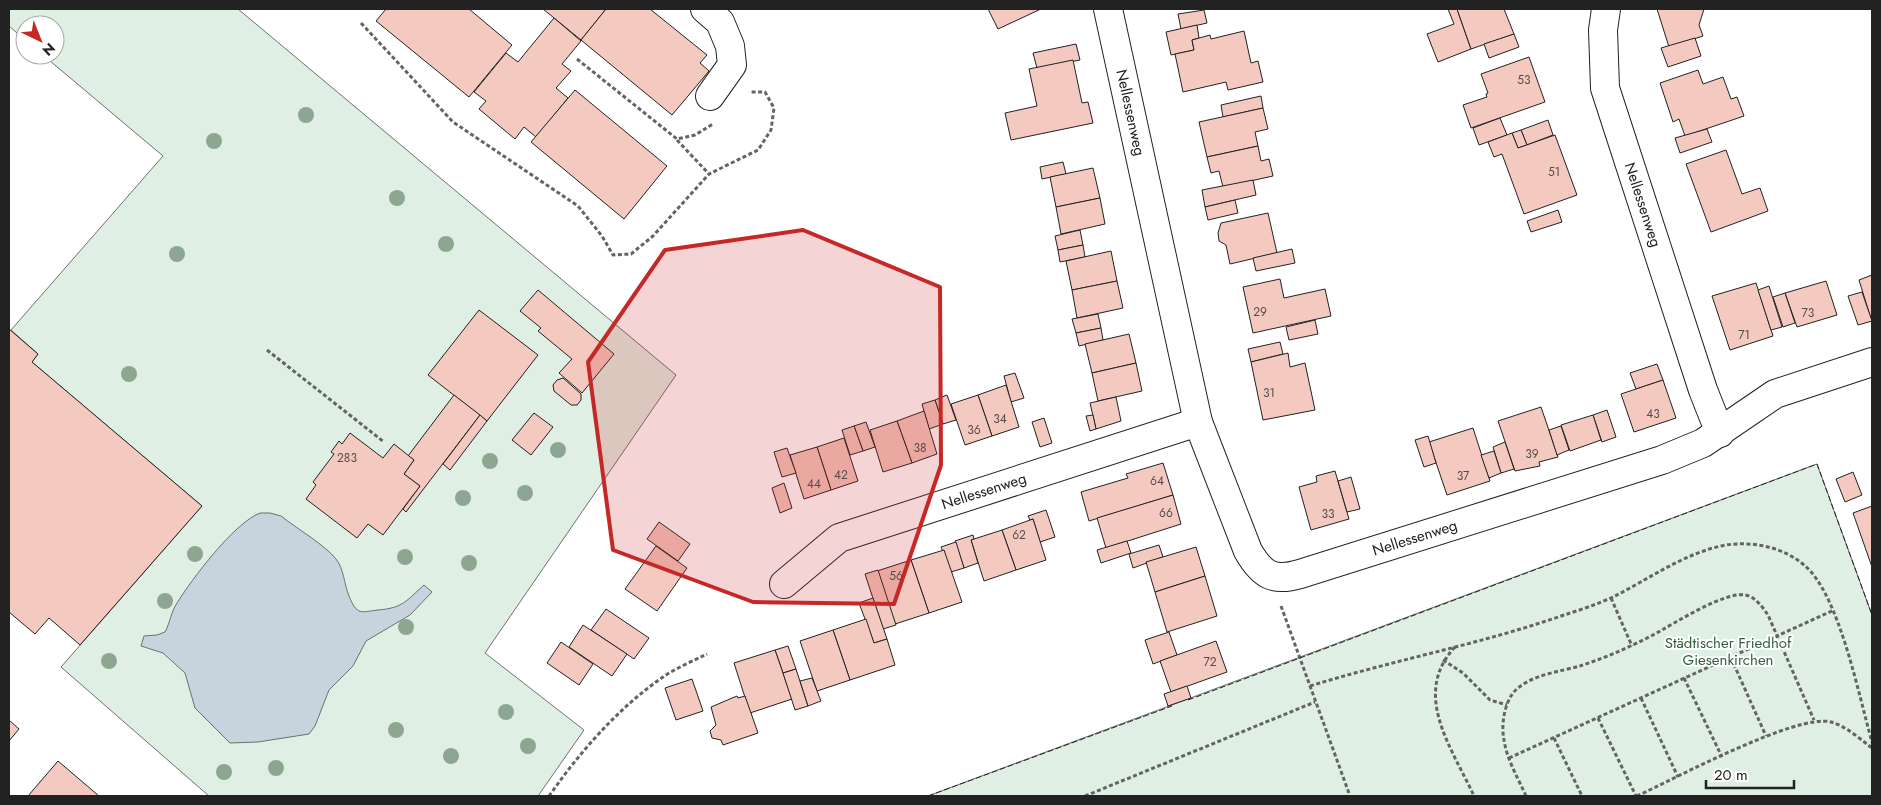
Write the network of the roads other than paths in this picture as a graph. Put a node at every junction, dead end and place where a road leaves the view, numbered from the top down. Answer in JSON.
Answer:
{"nodes":[{"id":1,"x":704,"y":9,"type":"edge"},
{"id":2,"x":1108,"y":9,"type":"edge"},
{"id":3,"x":1604,"y":19,"type":"edge"},
{"id":4,"x":716,"y":99,"type":"road end"},
{"id":5,"x":1872,"y":362,"type":"edge"},
{"id":6,"x":1198,"y":422,"type":"junction"},
{"id":7,"x":1720,"y":433,"type":"junction"},
{"id":8,"x":784,"y":584,"type":"dead end"}],
"edges":[{"from":1,"to":4,"type":"street"},
{"from":2,"to":6,"type":"street","name":"Nellessenweg"},
{"from":3,"to":7,"type":"street","name":"Nellessenweg"},
{"from":5,"to":7,"type":"street","name":"Nellessenweg"},
{"from":6,"to":7,"type":"street","name":"Nellessenweg"},
{"from":6,"to":8,"type":"street","name":"Nellessenweg"}]}
